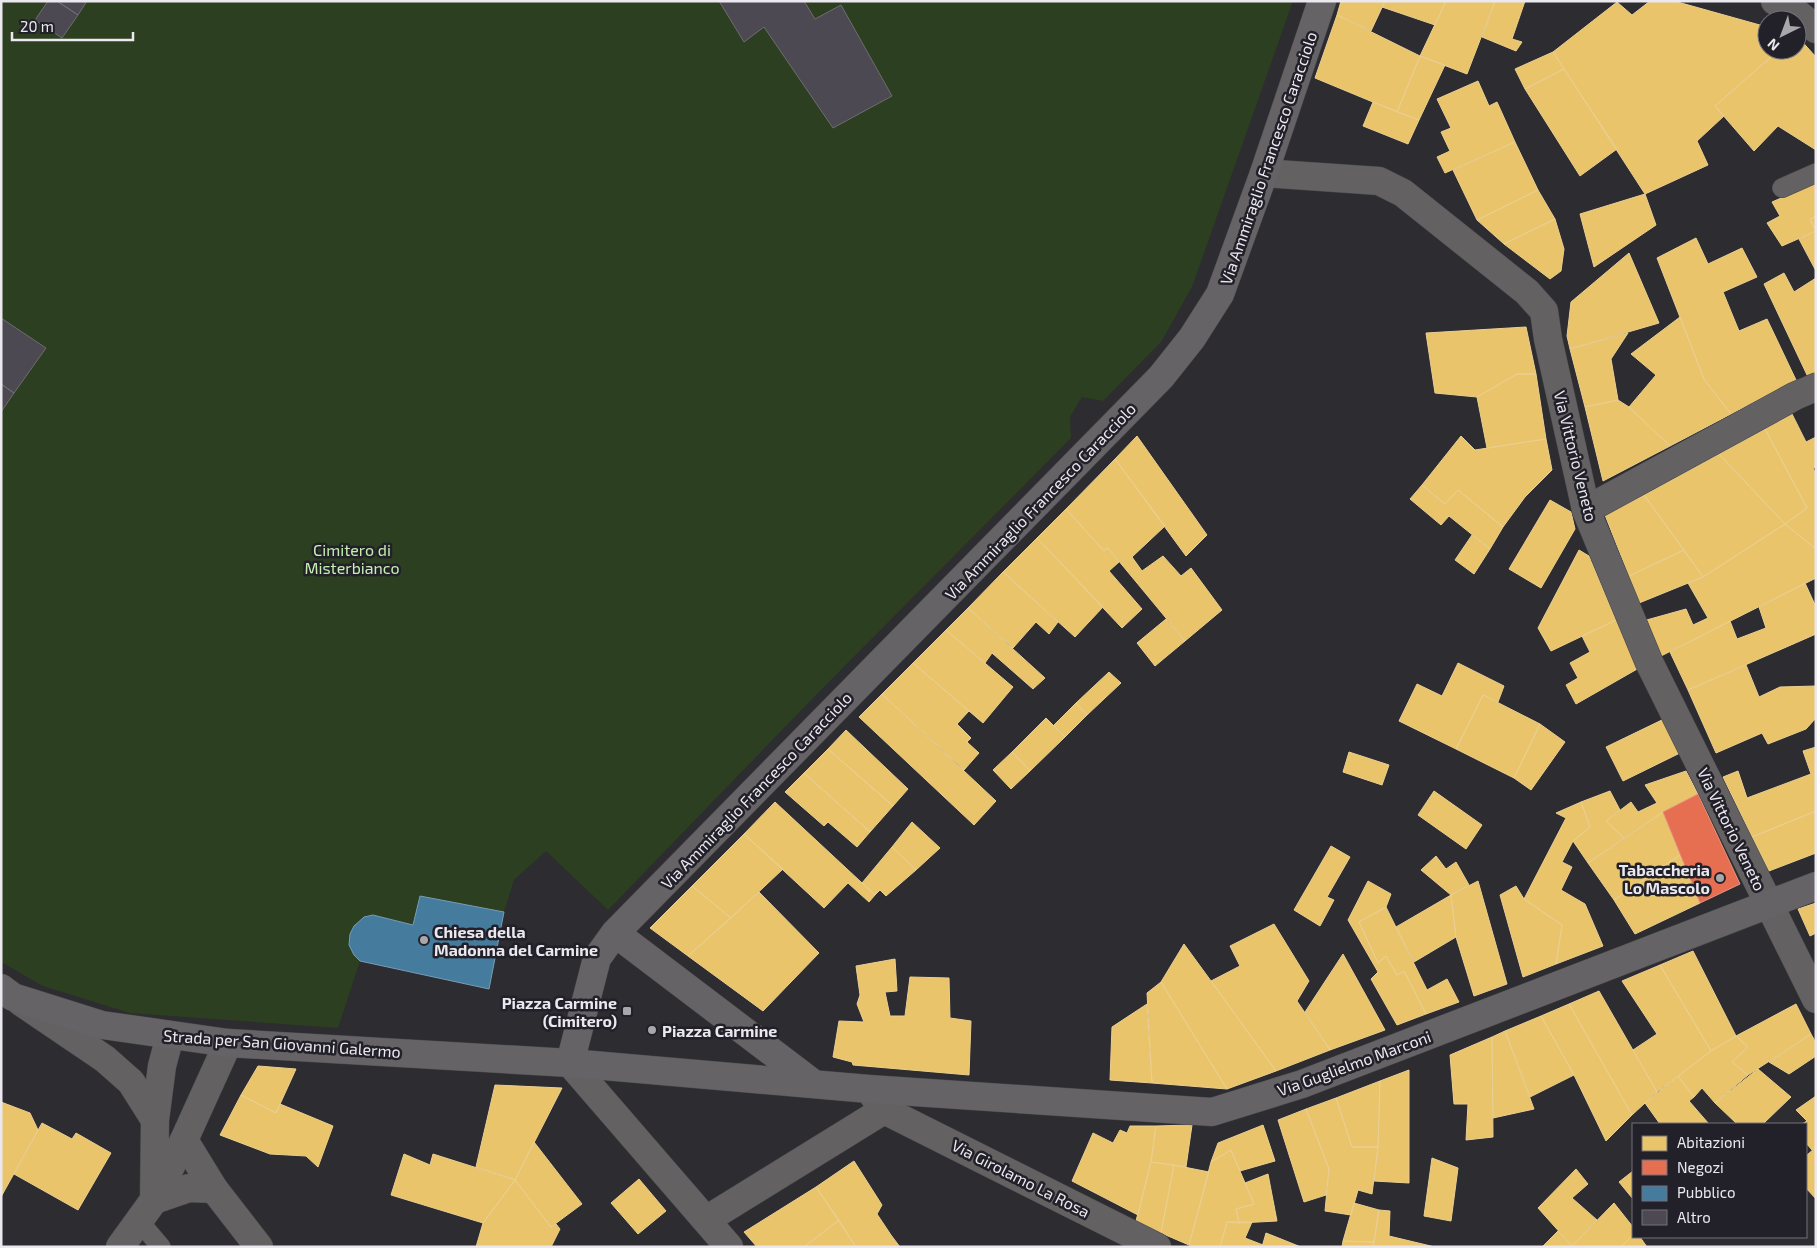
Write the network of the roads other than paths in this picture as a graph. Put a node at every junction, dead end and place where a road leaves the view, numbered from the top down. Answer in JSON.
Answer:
{"nodes":[{"id":1,"x":1322,"y":1,"type":"edge"},
{"id":2,"x":1775,"y":1,"type":"edge"},
{"id":3,"x":1816,"y":29,"type":"edge"},
{"id":4,"x":1264,"y":173,"type":"junction"},
{"id":5,"x":1816,"y":173,"type":"edge"},
{"id":6,"x":1782,"y":188,"type":"dead end"},
{"id":7,"x":1816,"y":387,"type":"edge"},
{"id":8,"x":1586,"y":510,"type":"junction"},
{"id":9,"x":1816,"y":886,"type":"edge"},
{"id":10,"x":1769,"y":904,"type":"junction"},
{"id":11,"x":622,"y":926,"type":"junction"},
{"id":12,"x":7,"y":993,"type":"edge"},
{"id":13,"x":1816,"y":999,"type":"edge"},
{"id":14,"x":170,"y":1036,"type":"junction"},
{"id":15,"x":228,"y":1043,"type":"junction"},
{"id":16,"x":570,"y":1063,"type":"junction"},
{"id":17,"x":814,"y":1084,"type":"junction"},
{"id":18,"x":877,"y":1099,"type":"junction"},
{"id":19,"x":155,"y":1120,"type":"junction"},
{"id":20,"x":184,"y":1140,"type":"junction"},
{"id":21,"x":219,"y":1195,"type":"junction"},
{"id":22,"x":147,"y":1210,"type":"junction"},
{"id":23,"x":716,"y":1237,"type":"edge"},
{"id":24,"x":120,"y":1247,"type":"edge"},
{"id":25,"x":161,"y":1247,"type":"edge"},
{"id":26,"x":259,"y":1247,"type":"edge"},
{"id":27,"x":1157,"y":1247,"type":"edge"}],
"edges":[{"from":1,"to":4,"type":"main road","name":"Via Ammiraglio Francesco Caracciolo"},
{"from":2,"to":3,"type":"street"},
{"from":4,"to":8,"type":"street","name":"Via Vittorio Veneto"},
{"from":4,"to":11,"type":"main road","name":"Via Ammiraglio Francesco Caracciolo"},
{"from":5,"to":6,"type":"lane"},
{"from":7,"to":8,"type":"street"},
{"from":8,"to":10,"type":"street","name":"Via Vittorio Veneto"},
{"from":9,"to":10,"type":"main road","name":"Via Guglielmo Marconi"},
{"from":10,"to":13,"type":"street","name":"Via Vittorio Veneto"},
{"from":10,"to":18,"type":"main road","name":"Via Guglielmo Marconi"},
{"from":11,"to":16,"type":"main road","name":"Via Ammiraglio Francesco Caracciolo"},
{"from":11,"to":17,"type":"main road"},
{"from":12,"to":14,"type":"main road","name":"Strada per San Giovanni Galermo"},
{"from":12,"to":19,"type":"street"},
{"from":14,"to":15,"type":"main road","name":"Strada per San Giovanni Galermo"},
{"from":14,"to":19,"type":"street"},
{"from":15,"to":16,"type":"main road","name":"Strada per San Giovanni Galermo"},
{"from":15,"to":20,"type":"street"},
{"from":16,"to":17,"type":"main road","name":"Strada per San Giovanni Galermo"},
{"from":16,"to":23,"type":"street"},
{"from":17,"to":18,"type":"main road","name":"Via Guglielmo Marconi"},
{"from":18,"to":23,"type":"street"},
{"from":18,"to":27,"type":"street","name":"Via Girolamo La Rosa"},
{"from":19,"to":22,"type":"street"},
{"from":20,"to":21,"type":"street"},
{"from":20,"to":22,"type":"street"},
{"from":21,"to":22,"type":"street"},
{"from":21,"to":26,"type":"street"},
{"from":22,"to":24,"type":"street"},
{"from":22,"to":25,"type":"lane"}]}
